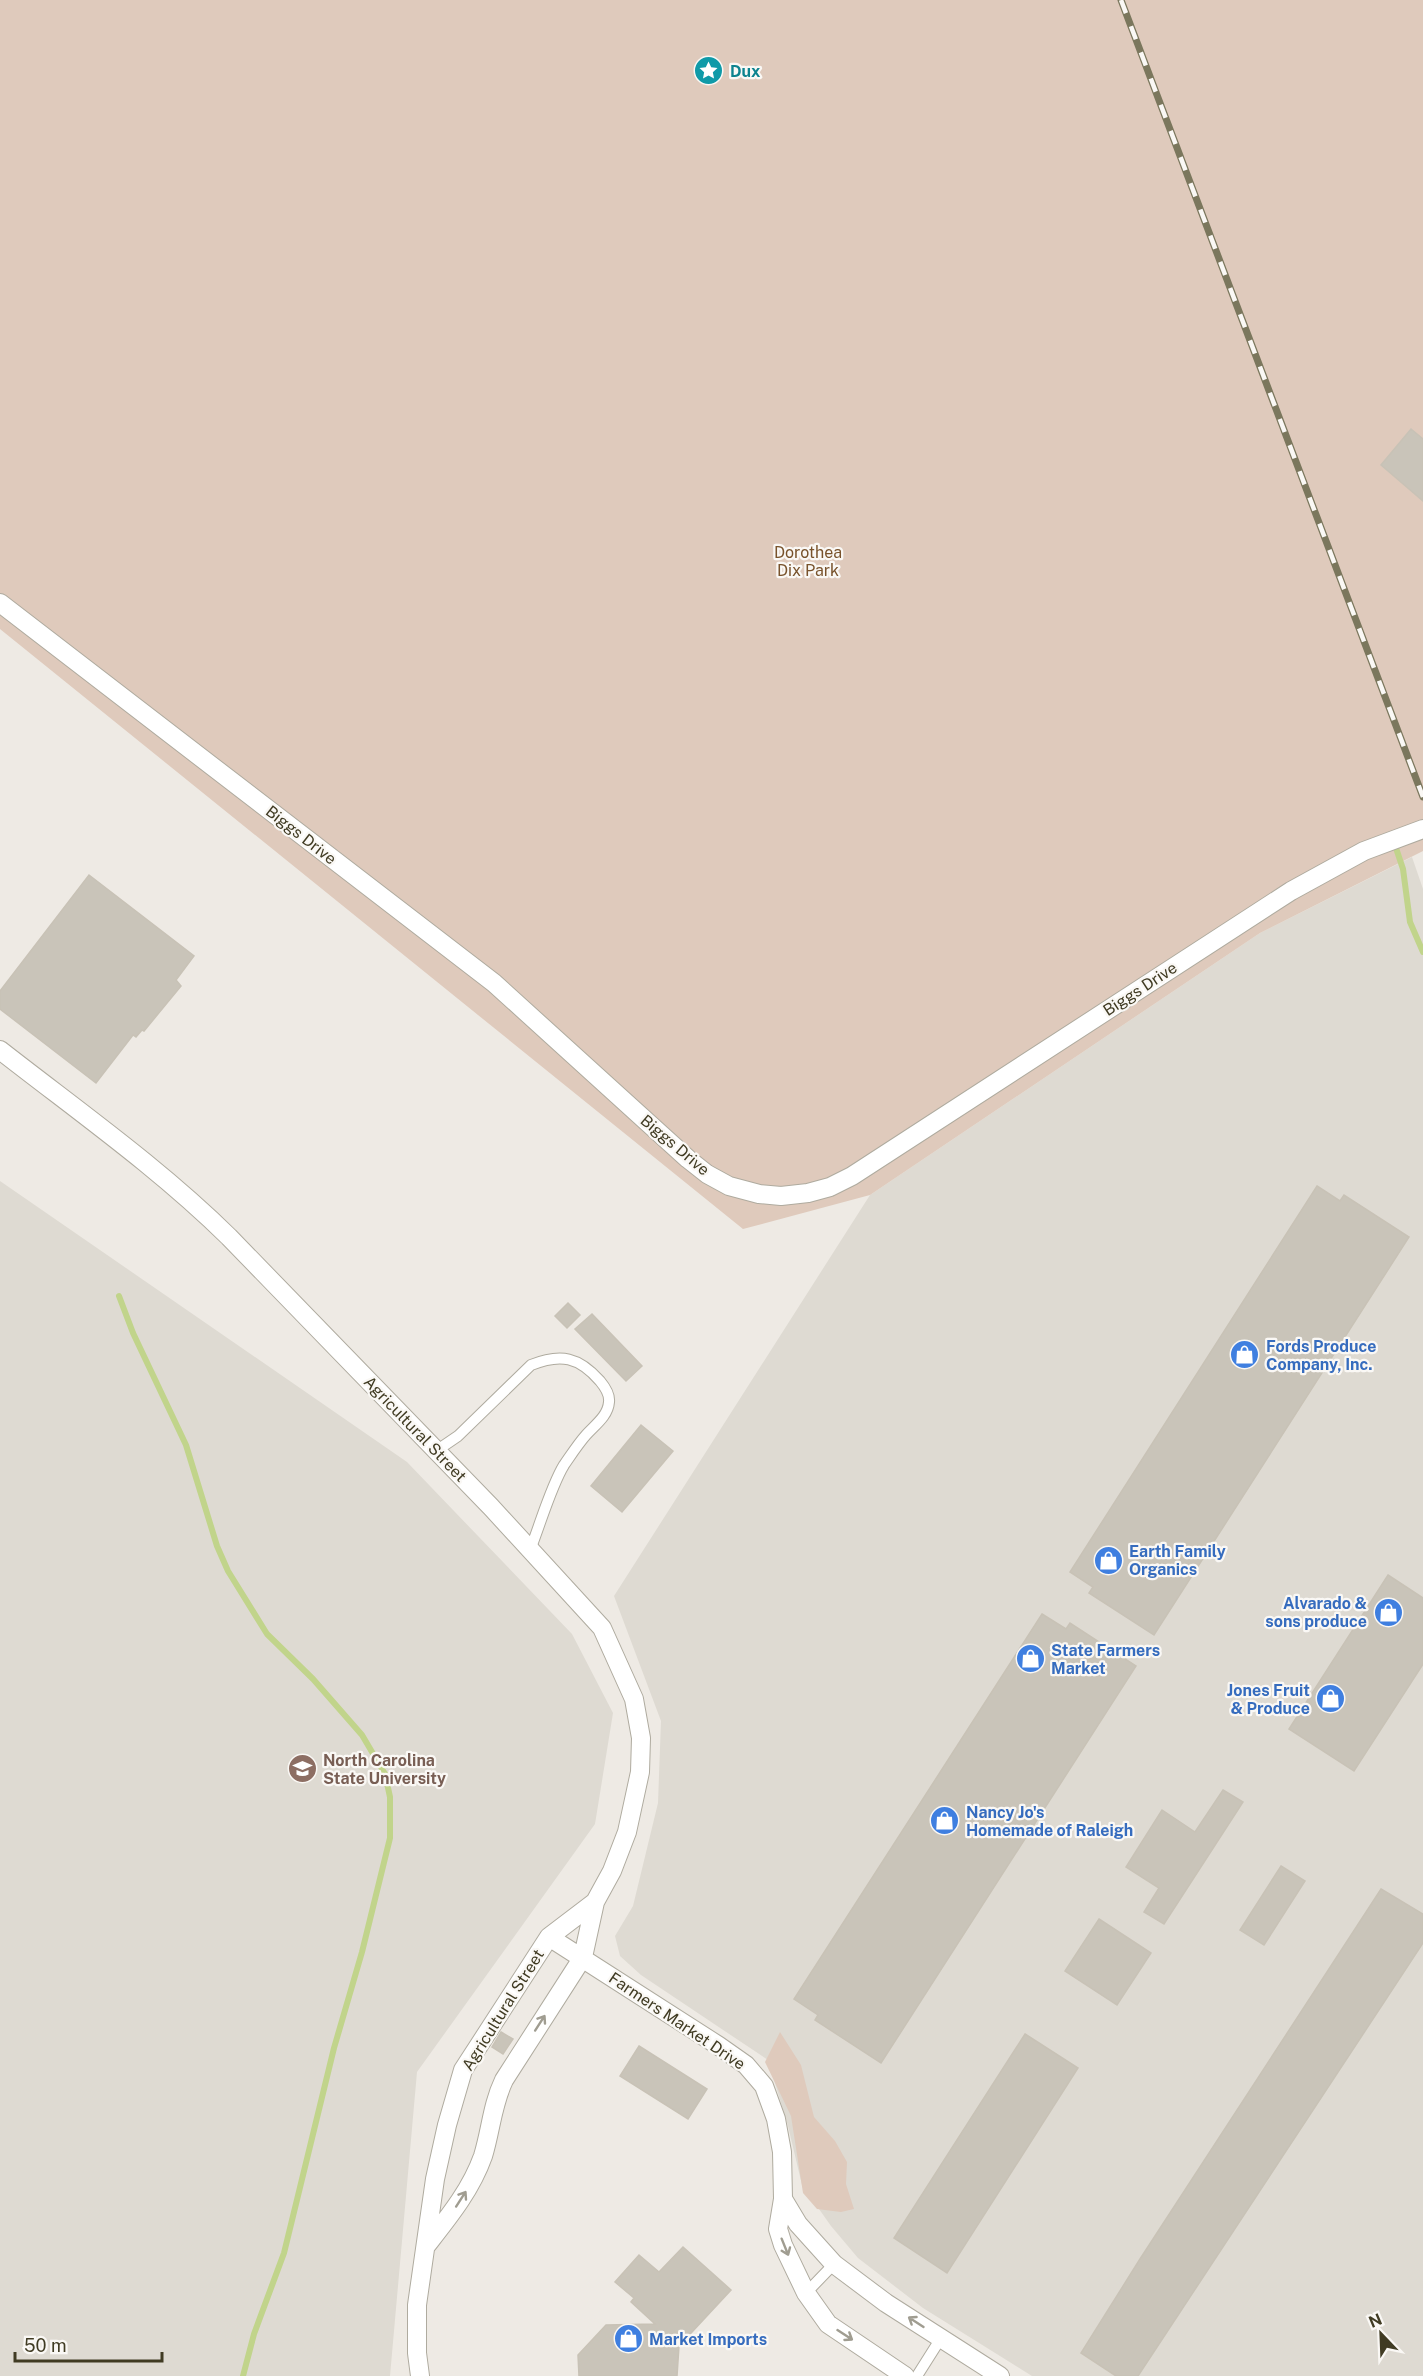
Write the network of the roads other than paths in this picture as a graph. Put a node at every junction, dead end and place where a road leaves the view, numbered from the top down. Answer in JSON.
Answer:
{"nodes":[{"id":1,"x":0,"y":603,"type":"edge"},
{"id":2,"x":1423,"y":829,"type":"edge"},
{"id":3,"x":0,"y":1050,"type":"edge"},
{"id":4,"x":436,"y":1451,"type":"junction"},
{"id":5,"x":530,"y":1550,"type":"junction"},
{"id":6,"x":595,"y":1902,"type":"junction"},
{"id":7,"x":549,"y":1937,"type":"junction"},
{"id":8,"x":583,"y":1957,"type":"junction"},
{"id":9,"x":783,"y":2199,"type":"junction"},
{"id":10,"x":426,"y":2246,"type":"junction"},
{"id":11,"x":834,"y":2264,"type":"junction"},
{"id":12,"x":806,"y":2294,"type":"junction"},
{"id":13,"x":941,"y":2338,"type":"junction"},
{"id":14,"x":420,"y":2376,"type":"edge"},
{"id":15,"x":905,"y":2376,"type":"edge"},
{"id":16,"x":917,"y":2376,"type":"edge"},
{"id":17,"x":1000,"y":2376,"type":"edge"}],
"edges":[{"from":1,"to":2,"type":"street","name":"Biggs Drive"},
{"from":3,"to":4,"type":"street","name":"Agricultural Street"},
{"from":4,"to":5,"type":"street","name":"Agricultural Street"},
{"from":4,"to":5,"type":"lane"},
{"from":5,"to":6,"type":"street","name":"Agricultural Street"},
{"from":6,"to":7,"type":"street","name":"Agricultural Street"},
{"from":6,"to":8,"type":"street","name":"Agricultural Street"},
{"from":7,"to":8,"type":"street","name":"Farmers Market Drive"},
{"from":7,"to":10,"type":"street","name":"Agricultural Street"},
{"from":8,"to":9,"type":"street","name":"Farmers Market Drive"},
{"from":10,"to":8,"type":"street","name":"Agricultural Street","one_way":true},
{"from":9,"to":11,"type":"street"},
{"from":9,"to":12,"type":"street","name":"Farmers Market Drive","one_way":true},
{"from":10,"to":14,"type":"street","name":"Agricultural Street"},
{"from":11,"to":12,"type":"lane"},
{"from":13,"to":11,"type":"street","one_way":true},
{"from":12,"to":15,"type":"street","name":"Farmers Market Drive","one_way":true},
{"from":13,"to":16,"type":"lane"},
{"from":13,"to":17,"type":"street"}]}
